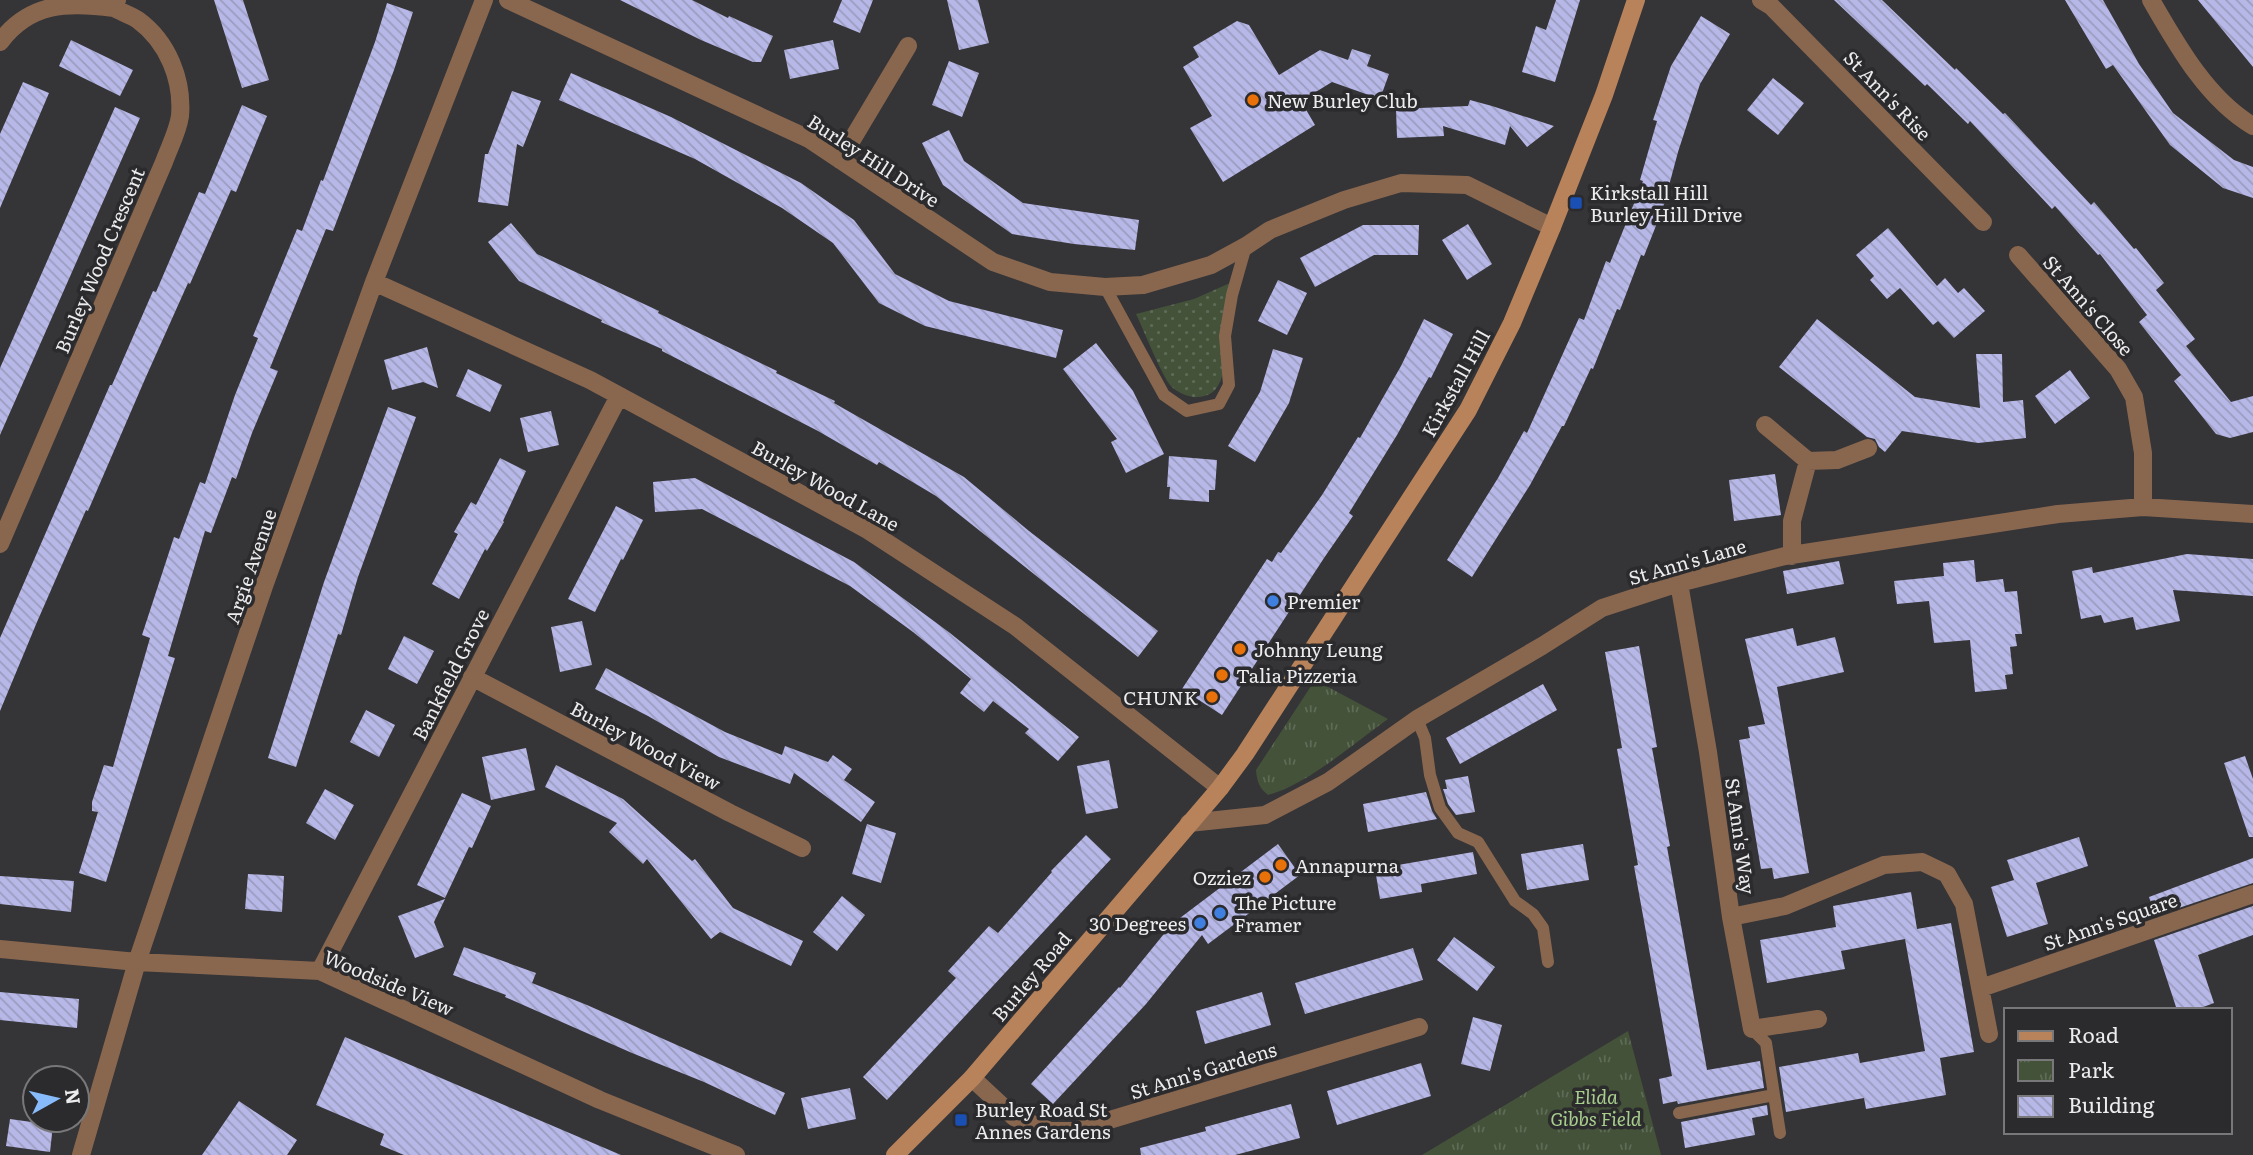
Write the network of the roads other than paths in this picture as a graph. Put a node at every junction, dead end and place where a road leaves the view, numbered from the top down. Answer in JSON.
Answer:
{"nodes":[{"id":1,"x":484,"y":0,"type":"edge"},
{"id":2,"x":508,"y":0,"type":"edge"},
{"id":3,"x":1636,"y":0,"type":"edge"},
{"id":4,"x":1761,"y":0,"type":"edge"},
{"id":5,"x":2151,"y":0,"type":"edge"},
{"id":6,"x":115,"y":4,"type":"edge"},
{"id":7,"x":0,"y":42,"type":"edge"},
{"id":8,"x":908,"y":46,"type":"dead end"},
{"id":9,"x":2253,"y":126,"type":"edge"},
{"id":10,"x":840,"y":160,"type":"junction"},
{"id":11,"x":1983,"y":222,"type":"dead end"},
{"id":12,"x":1552,"y":227,"type":"junction"},
{"id":13,"x":1246,"y":246,"type":"junction"},
{"id":14,"x":2018,"y":255,"type":"dead end"},
{"id":15,"x":374,"y":282,"type":"junction"},
{"id":16,"x":1105,"y":287,"type":"junction"},
{"id":17,"x":619,"y":396,"type":"junction"},
{"id":18,"x":1765,"y":425,"type":"dead end"},
{"id":19,"x":1868,"y":448,"type":"dead end"},
{"id":20,"x":1808,"y":461,"type":"junction"},
{"id":21,"x":2143,"y":507,"type":"junction"},
{"id":22,"x":2253,"y":514,"type":"edge"},
{"id":23,"x":0,"y":544,"type":"edge"},
{"id":24,"x":1792,"y":555,"type":"junction"},
{"id":25,"x":1679,"y":583,"type":"junction"},
{"id":26,"x":472,"y":677,"type":"junction"},
{"id":27,"x":1417,"y":719,"type":"junction"},
{"id":28,"x":1245,"y":754,"type":"joint"},
{"id":29,"x":1220,"y":788,"type":"junction"},
{"id":30,"x":1189,"y":823,"type":"junction"},
{"id":31,"x":802,"y":848,"type":"dead end"},
{"id":32,"x":2253,"y":894,"type":"edge"},
{"id":33,"x":1731,"y":917,"type":"junction"},
{"id":34,"x":0,"y":949,"type":"edge"},
{"id":35,"x":137,"y":962,"type":"junction"},
{"id":36,"x":1548,"y":962,"type":"dead end"},
{"id":37,"x":320,"y":971,"type":"junction"},
{"id":38,"x":1981,"y":988,"type":"junction"},
{"id":39,"x":1818,"y":1019,"type":"dead end"},
{"id":40,"x":1419,"y":1027,"type":"dead end"},
{"id":41,"x":1752,"y":1029,"type":"junction"},
{"id":42,"x":1989,"y":1034,"type":"dead end"},
{"id":43,"x":972,"y":1078,"type":"junction"},
{"id":44,"x":1774,"y":1095,"type":"junction"},
{"id":45,"x":1679,"y":1113,"type":"dead end"},
{"id":46,"x":1780,"y":1133,"type":"dead end"},
{"id":47,"x":81,"y":1155,"type":"edge"},
{"id":48,"x":736,"y":1155,"type":"edge"},
{"id":49,"x":895,"y":1155,"type":"edge"}],
"edges":[{"from":1,"to":15,"type":"street","name":"Argie Avenue"},
{"from":2,"to":10,"type":"street","name":"Burley Hill Drive"},
{"from":3,"to":12,"type":"street","name":"Kirkstall Hill"},
{"from":4,"to":11,"type":"street","name":"St Ann's Rise"},
{"from":5,"to":9,"type":"street"},
{"from":6,"to":7,"type":"street","name":"Burley Wood Crescent"},
{"from":6,"to":23,"type":"street","name":"Burley Wood Crescent"},
{"from":8,"to":10,"type":"street"},
{"from":10,"to":16,"type":"street","name":"Burley Hill Drive"},
{"from":12,"to":13,"type":"street","name":"Burley Hill Drive"},
{"from":12,"to":28,"type":"street","name":"Kirkstall Hill"},
{"from":13,"to":16,"type":"street","name":"Burley Hill Drive"},
{"from":13,"to":16,"type":"lane"},
{"from":14,"to":21,"type":"street","name":"St Ann's Close"},
{"from":15,"to":17,"type":"street","name":"Burley Wood Lane"},
{"from":15,"to":35,"type":"street","name":"Argie Avenue"},
{"from":17,"to":26,"type":"street","name":"Bankfield Grove"},
{"from":17,"to":29,"type":"street","name":"Burley Wood Lane"},
{"from":18,"to":20,"type":"street"},
{"from":19,"to":20,"type":"street"},
{"from":20,"to":24,"type":"street"},
{"from":21,"to":22,"type":"street","name":"St Ann's Lane"},
{"from":21,"to":24,"type":"street","name":"St Ann's Lane"},
{"from":24,"to":25,"type":"street","name":"St Ann's Lane"},
{"from":25,"to":27,"type":"street","name":"St Ann's Lane"},
{"from":25,"to":33,"type":"street","name":"St Ann's Way"},
{"from":26,"to":31,"type":"street","name":"Burley Wood View"},
{"from":26,"to":37,"type":"street","name":"Bankfield Grove"},
{"from":27,"to":30,"type":"street","name":"St Ann's Lane"},
{"from":27,"to":36,"type":"lane"},
{"from":28,"to":29,"type":"street","name":"Burley Road"},
{"from":29,"to":30,"type":"street","name":"Burley Road"},
{"from":30,"to":43,"type":"street","name":"Burley Road"},
{"from":32,"to":38,"type":"street","name":"St Ann's Square"},
{"from":33,"to":38,"type":"street"},
{"from":33,"to":41,"type":"street","name":"St Ann's Way"},
{"from":34,"to":35,"type":"street","name":"Woodside View"},
{"from":35,"to":37,"type":"street","name":"Woodside View"},
{"from":35,"to":47,"type":"street","name":"Argie Avenue"},
{"from":37,"to":48,"type":"street","name":"Woodside View"},
{"from":38,"to":42,"type":"street"},
{"from":39,"to":41,"type":"street"},
{"from":40,"to":43,"type":"street","name":"St Ann's Gardens"},
{"from":41,"to":44,"type":"lane"},
{"from":43,"to":49,"type":"street","name":"Burley Road"},
{"from":44,"to":45,"type":"lane"},
{"from":44,"to":46,"type":"lane"}]}
